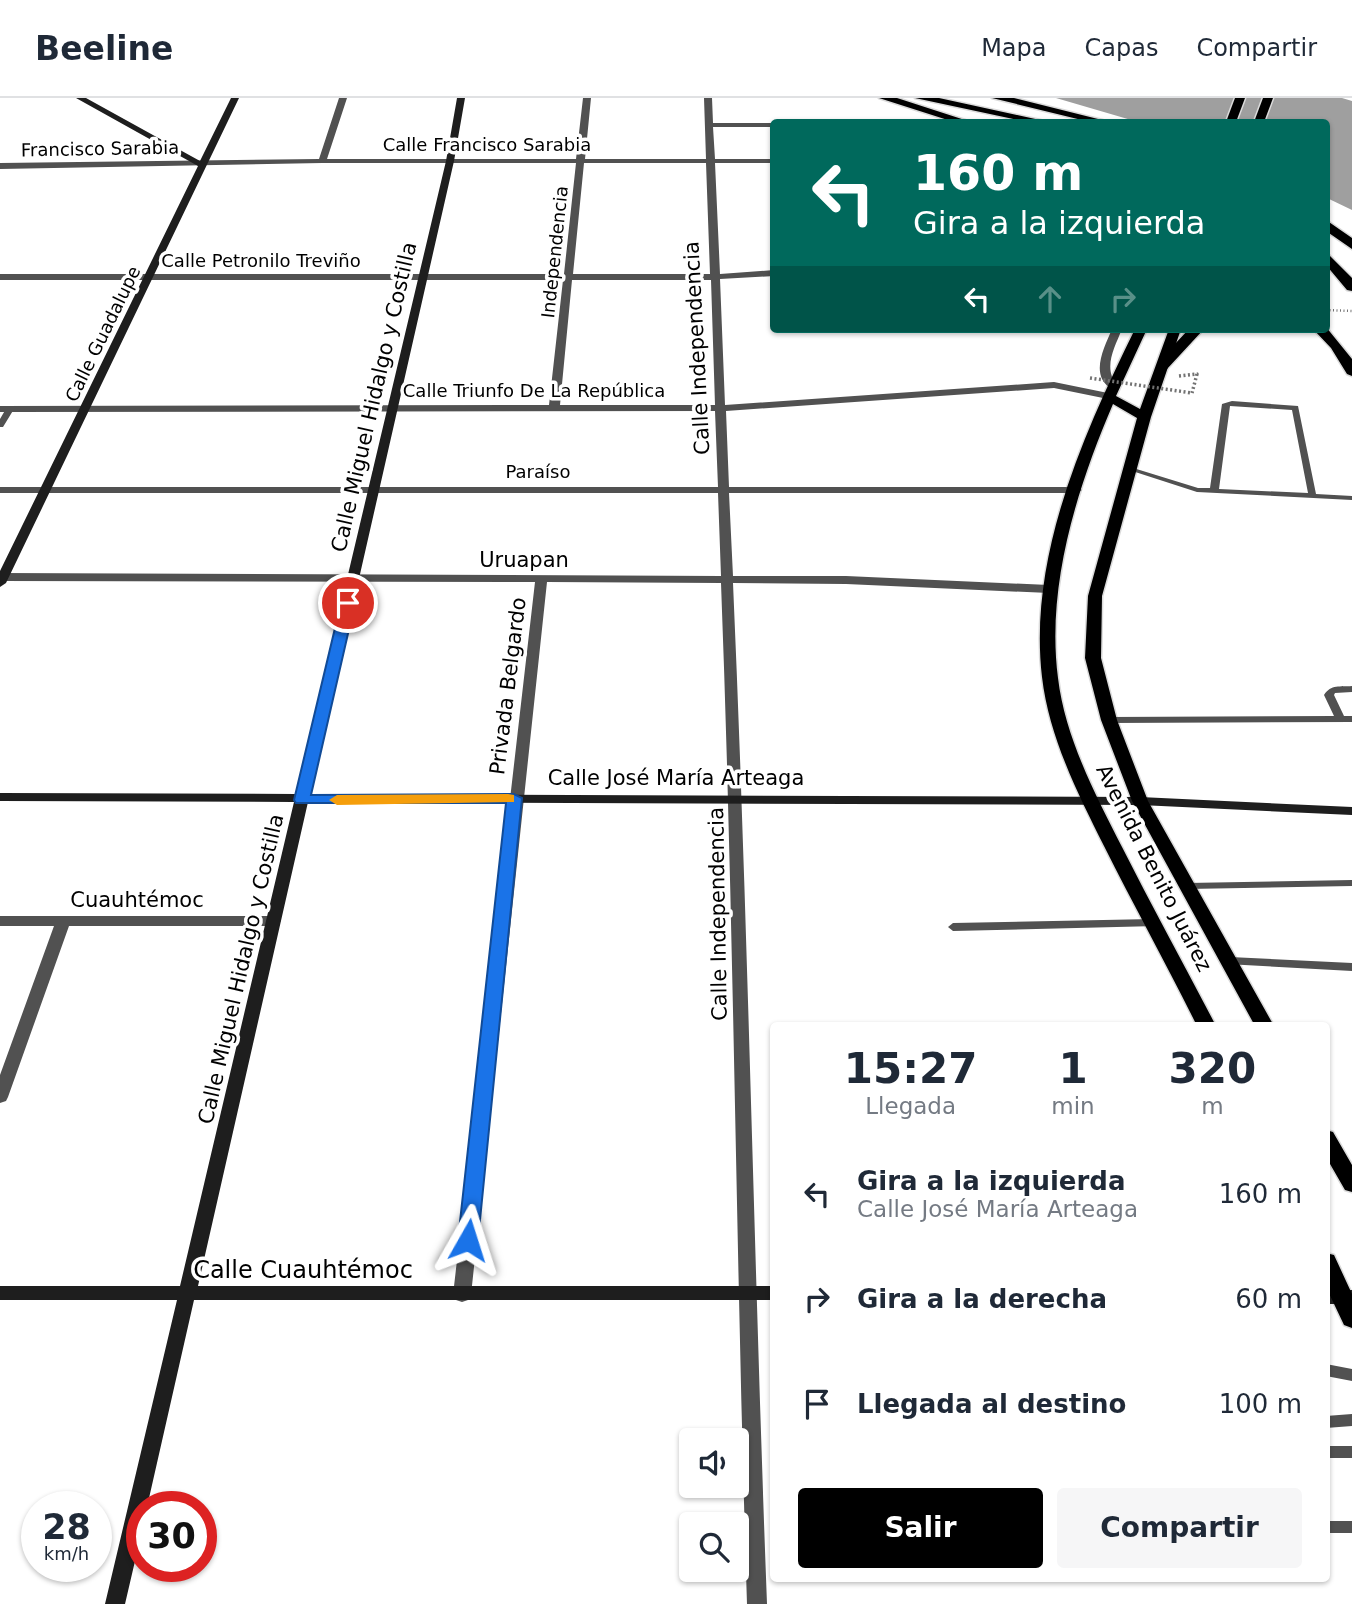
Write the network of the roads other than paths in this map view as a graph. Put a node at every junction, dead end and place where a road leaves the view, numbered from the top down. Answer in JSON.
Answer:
{"nodes":[{"id":1,"x":80,"y":98,"type":"edge"},
{"id":2,"x":234,"y":98,"type":"edge"},
{"id":3,"x":343,"y":98,"type":"edge"},
{"id":4,"x":461,"y":98,"type":"edge"},
{"id":5,"x":587,"y":98,"type":"edge"},
{"id":6,"x":708,"y":98,"type":"edge"},
{"id":7,"x":886,"y":98,"type":"edge"},
{"id":8,"x":921,"y":98,"type":"edge"},
{"id":9,"x":998,"y":98,"type":"edge"},
{"id":10,"x":1240,"y":98,"type":"edge"},
{"id":11,"x":1268,"y":98,"type":"edge"},
{"id":12,"x":955,"y":119,"type":"edge"},
{"id":13,"x":1028,"y":119,"type":"edge"},
{"id":14,"x":1091,"y":119,"type":"edge"},
{"id":15,"x":1232,"y":119,"type":"edge"},
{"id":16,"x":1260,"y":119,"type":"edge"},
{"id":17,"x":710,"y":125,"type":"junction"},
{"id":18,"x":770,"y":125,"type":"edge"},
{"id":19,"x":450,"y":161,"type":"junction"},
{"id":20,"x":580,"y":161,"type":"junction"},
{"id":21,"x":711,"y":161,"type":"junction"},
{"id":22,"x":770,"y":161,"type":"edge"},
{"id":23,"x":321,"y":162,"type":"junction"},
{"id":24,"x":200,"y":164,"type":"junction"},
{"id":25,"x":0,"y":166,"type":"edge"},
{"id":26,"x":1330,"y":226,"type":"edge"},
{"id":27,"x":1330,"y":227,"type":"edge"},
{"id":28,"x":1352,"y":234,"type":"edge"},
{"id":29,"x":1352,"y":245,"type":"edge"},
{"id":30,"x":1330,"y":261,"type":"edge"},
{"id":31,"x":770,"y":273,"type":"edge"},
{"id":32,"x":424,"y":276,"type":"junction"},
{"id":33,"x":567,"y":276,"type":"junction"},
{"id":34,"x":0,"y":277,"type":"edge"},
{"id":35,"x":713,"y":277,"type":"junction"},
{"id":36,"x":147,"y":278,"type":"junction"},
{"id":37,"x":1352,"y":287,"type":"edge"},
{"id":38,"x":1115,"y":333,"type":"edge"},
{"id":39,"x":1139,"y":333,"type":"edge"},
{"id":40,"x":1174,"y":333,"type":"edge"},
{"id":41,"x":1193,"y":333,"type":"edge"},
{"id":42,"x":1324,"y":333,"type":"edge"},
{"id":43,"x":1162,"y":366,"type":"junction"},
{"id":44,"x":1352,"y":371,"type":"edge"},
{"id":45,"x":1110,"y":391,"type":"junction"},
{"id":46,"x":721,"y":408,"type":"junction"},
{"id":47,"x":5,"y":409,"type":"edge"},
{"id":48,"x":84,"y":409,"type":"junction"},
{"id":49,"x":393,"y":409,"type":"junction"},
{"id":50,"x":554,"y":409,"type":"junction"},
{"id":51,"x":1144,"y":417,"type":"junction"},
{"id":52,"x":0,"y":425,"type":"edge"},
{"id":53,"x":1130,"y":469,"type":"junction"},
{"id":54,"x":0,"y":490,"type":"edge"},
{"id":55,"x":44,"y":490,"type":"junction"},
{"id":56,"x":374,"y":490,"type":"junction"},
{"id":57,"x":724,"y":490,"type":"junction"},
{"id":58,"x":1076,"y":490,"type":"junction"},
{"id":59,"x":1214,"y":492,"type":"junction"},
{"id":60,"x":1313,"y":497,"type":"junction"},
{"id":61,"x":1352,"y":498,"type":"edge"},
{"id":62,"x":1,"y":579,"type":"edge"},
{"id":63,"x":353,"y":579,"type":"junction"},
{"id":64,"x":541,"y":579,"type":"junction"},
{"id":65,"x":727,"y":579,"type":"junction"},
{"id":66,"x":1049,"y":589,"type":"junction"},
{"id":67,"x":1352,"y":689,"type":"edge"},
{"id":68,"x":1340,"y":719,"type":"junction"},
{"id":69,"x":1352,"y":719,"type":"edge"},
{"id":70,"x":1109,"y":720,"type":"junction"},
{"id":71,"x":0,"y":797,"type":"edge"},
{"id":72,"x":514,"y":798,"type":"junction"},
{"id":73,"x":302,"y":800,"type":"junction"},
{"id":74,"x":736,"y":800,"type":"junction"},
{"id":75,"x":1089,"y":801,"type":"junction"},
{"id":76,"x":1140,"y":801,"type":"junction"},
{"id":77,"x":1352,"y":811,"type":"edge"},
{"id":78,"x":1352,"y":883,"type":"edge"},
{"id":79,"x":1187,"y":886,"type":"junction"},
{"id":80,"x":0,"y":921,"type":"edge"},
{"id":81,"x":63,"y":921,"type":"junction"},
{"id":82,"x":274,"y":921,"type":"junction"},
{"id":83,"x":1153,"y":923,"type":"junction"},
{"id":84,"x":953,"y":926,"type":"dead end"},
{"id":85,"x":1230,"y":961,"type":"junction"},
{"id":86,"x":1352,"y":967,"type":"edge"},
{"id":87,"x":1205,"y":1022,"type":"edge"},
{"id":88,"x":1263,"y":1022,"type":"edge"},
{"id":89,"x":0,"y":1097,"type":"edge"},
{"id":90,"x":1330,"y":1144,"type":"edge"},
{"id":91,"x":1352,"y":1183,"type":"edge"},
{"id":92,"x":1330,"y":1271,"type":"edge"},
{"id":93,"x":0,"y":1293,"type":"edge"},
{"id":94,"x":746,"y":1293,"type":"junction"},
{"id":95,"x":770,"y":1293,"type":"edge"},
{"id":96,"x":187,"y":1294,"type":"junction"},
{"id":97,"x":462,"y":1295,"type":"junction"},
{"id":98,"x":1340,"y":1297,"type":"edge"},
{"id":99,"x":1352,"y":1319,"type":"edge"},
{"id":100,"x":1330,"y":1371,"type":"edge"},
{"id":101,"x":1352,"y":1375,"type":"edge"},
{"id":102,"x":1352,"y":1420,"type":"edge"},
{"id":103,"x":1330,"y":1422,"type":"edge"},
{"id":104,"x":1330,"y":1452,"type":"edge"},
{"id":105,"x":1352,"y":1452,"type":"edge"},
{"id":106,"x":1330,"y":1527,"type":"edge"},
{"id":107,"x":1352,"y":1527,"type":"edge"},
{"id":108,"x":115,"y":1604,"type":"edge"},
{"id":109,"x":757,"y":1604,"type":"edge"}],
"edges":[{"from":1,"to":24,"type":"street"},
{"from":2,"to":24,"type":"street","name":"Calle Guadalupe"},
{"from":3,"to":23,"type":"street"},
{"from":4,"to":19,"type":"street","name":"Calle Miguel Hidalgo y Costilla"},
{"from":5,"to":20,"type":"street","name":"Independencia"},
{"from":6,"to":17,"type":"street","name":"Calle Independencia"},
{"from":7,"to":12,"type":"highway"},
{"from":8,"to":13,"type":"highway"},
{"from":9,"to":14,"type":"highway"},
{"from":10,"to":15,"type":"main road"},
{"from":11,"to":16,"type":"main road"},
{"from":17,"to":18,"type":"street"},
{"from":17,"to":21,"type":"street","name":"Calle Independencia"},
{"from":19,"to":20,"type":"street","name":"Calle Francisco Sarabia"},
{"from":19,"to":23,"type":"street","name":"Calle Francisco Sarabia"},
{"from":19,"to":32,"type":"street","name":"Calle Miguel Hidalgo y Costilla"},
{"from":20,"to":21,"type":"street","name":"Calle Francisco Sarabia"},
{"from":20,"to":33,"type":"street","name":"Independencia"},
{"from":21,"to":22,"type":"street","name":"Calle Francisco Sarabia"},
{"from":21,"to":35,"type":"street","name":"Calle Independencia"},
{"from":23,"to":24,"type":"street","name":"Calle Francisco Sarabia"},
{"from":24,"to":25,"type":"street","name":"Francisco Sarabia"},
{"from":24,"to":36,"type":"street","name":"Calle Guadalupe"},
{"from":26,"to":28,"type":"highway"},
{"from":27,"to":29,"type":"highway"},
{"from":30,"to":37,"type":"highway"},
{"from":31,"to":35,"type":"street","name":"Calle Petronilo Treviño"},
{"from":32,"to":33,"type":"street","name":"Calle Petronilo Treviño"},
{"from":32,"to":36,"type":"street","name":"Calle Petronilo Treviño"},
{"from":32,"to":49,"type":"street","name":"Calle Miguel Hidalgo y Costilla"},
{"from":33,"to":35,"type":"street","name":"Calle Petronilo Treviño"},
{"from":33,"to":50,"type":"street","name":"Independencia"},
{"from":34,"to":36,"type":"street","name":"Calle Petronilo Treviño"},
{"from":35,"to":46,"type":"street","name":"Calle Independencia"},
{"from":36,"to":48,"type":"street","name":"Calle Guadalupe"},
{"from":38,"to":45,"type":"street"},
{"from":39,"to":45,"type":"main road","name":"Avenida Benito Juárez"},
{"from":40,"to":43,"type":"main road","name":"Avenida Benito Juárez"},
{"from":41,"to":43,"type":"highway"},
{"from":42,"to":44,"type":"highway"},
{"from":43,"to":51,"type":"main road","name":"Avenida Benito Juárez"},
{"from":45,"to":46,"type":"street","name":"Calle Triunfo De La República"},
{"from":45,"to":51,"type":"main road"},
{"from":45,"to":58,"type":"main road","name":"Avenida Benito Juárez"},
{"from":46,"to":50,"type":"street","name":"Calle Triunfo De La República"},
{"from":46,"to":57,"type":"street","name":"Calle Independencia"},
{"from":47,"to":48,"type":"street","name":"Calle Triunfo De La República"},
{"from":47,"to":52,"type":"lane"},
{"from":48,"to":49,"type":"street","name":"Calle Triunfo De La República"},
{"from":48,"to":55,"type":"street","name":"Calle Guadalupe"},
{"from":49,"to":50,"type":"street","name":"Calle Triunfo De La República"},
{"from":49,"to":56,"type":"street","name":"Calle Miguel Hidalgo y Costilla"},
{"from":51,"to":53,"type":"main road","name":"Avenida Benito Juárez"},
{"from":53,"to":59,"type":"lane"},
{"from":53,"to":70,"type":"main road","name":"Avenida Benito Juárez"},
{"from":54,"to":55,"type":"street","name":"Paraíso"},
{"from":55,"to":56,"type":"street","name":"Paraíso"},
{"from":55,"to":62,"type":"street","name":"Calle Guadalupe"},
{"from":56,"to":57,"type":"street","name":"Paraíso"},
{"from":56,"to":63,"type":"street","name":"Calle Miguel Hidalgo y Costilla"},
{"from":57,"to":58,"type":"street","name":"Paraíso"},
{"from":57,"to":65,"type":"street","name":"Calle Independencia"},
{"from":58,"to":66,"type":"main road","name":"Avenida Benito Juárez"},
{"from":59,"to":60,"type":"lane"},
{"from":59,"to":60,"type":"lane"},
{"from":60,"to":61,"type":"lane"},
{"from":62,"to":63,"type":"street","name":"Uruapan"},
{"from":63,"to":64,"type":"street","name":"Uruapan"},
{"from":63,"to":73,"type":"street","name":"Calle Miguel Hidalgo y Costilla"},
{"from":64,"to":65,"type":"street","name":"Uruapan"},
{"from":64,"to":72,"type":"street","name":"Privada Belgardo"},
{"from":65,"to":66,"type":"street","name":"Uruapan"},
{"from":65,"to":74,"type":"street","name":"Calle Independencia"},
{"from":66,"to":75,"type":"main road","name":"Avenida Benito Juárez"},
{"from":67,"to":68,"type":"lane"},
{"from":68,"to":69,"type":"lane"},
{"from":68,"to":70,"type":"lane"},
{"from":70,"to":76,"type":"main road","name":"Avenida Benito Juárez"},
{"from":71,"to":73,"type":"street","name":"Calle José María Arteaga"},
{"from":72,"to":73,"type":"street","name":"Calle José María Arteaga"},
{"from":72,"to":74,"type":"street","name":"Calle José María Arteaga"},
{"from":72,"to":97,"type":"street","name":"Privada Belgardo"},
{"from":73,"to":82,"type":"street","name":"Calle Miguel Hidalgo y Costilla"},
{"from":74,"to":75,"type":"street","name":"Calle José María Arteaga"},
{"from":74,"to":94,"type":"street","name":"Calle Independencia"},
{"from":75,"to":76,"type":"street","name":"Calle José María Arteaga"},
{"from":75,"to":83,"type":"main road","name":"Avenida Benito Juárez"},
{"from":76,"to":77,"type":"street","name":"Calle José María Arteaga"},
{"from":76,"to":79,"type":"main road","name":"Avenida Benito Juárez"},
{"from":78,"to":79,"type":"lane"},
{"from":79,"to":85,"type":"main road","name":"Avenida Benito Juárez"},
{"from":80,"to":81,"type":"street","name":"Cuauhtémoc"},
{"from":81,"to":82,"type":"street","name":"Cuauhtémoc"},
{"from":81,"to":89,"type":"street"},
{"from":82,"to":96,"type":"street","name":"Calle Miguel Hidalgo y Costilla"},
{"from":83,"to":84,"type":"lane"},
{"from":83,"to":87,"type":"main road","name":"Avenida Benito Juárez"},
{"from":85,"to":86,"type":"lane"},
{"from":85,"to":88,"type":"main road","name":"Avenida Benito Juárez"},
{"from":90,"to":91,"type":"main road"},
{"from":92,"to":98,"type":"main road"},
{"from":93,"to":96,"type":"street","name":"Calle Cuauhtémoc"},
{"from":94,"to":95,"type":"street","name":"Calle Cuauhtémoc"},
{"from":94,"to":97,"type":"street","name":"Calle Cuauhtémoc"},
{"from":94,"to":109,"type":"street","name":"Calle Independencia"},
{"from":96,"to":97,"type":"street","name":"Calle Cuauhtémoc"},
{"from":96,"to":108,"type":"street","name":"Calle Miguel Hidalgo y Costilla"},
{"from":98,"to":99,"type":"main road"},
{"from":100,"to":101,"type":"lane"},
{"from":102,"to":103,"type":"lane"},
{"from":104,"to":105,"type":"lane"},
{"from":106,"to":107,"type":"lane"}]}
